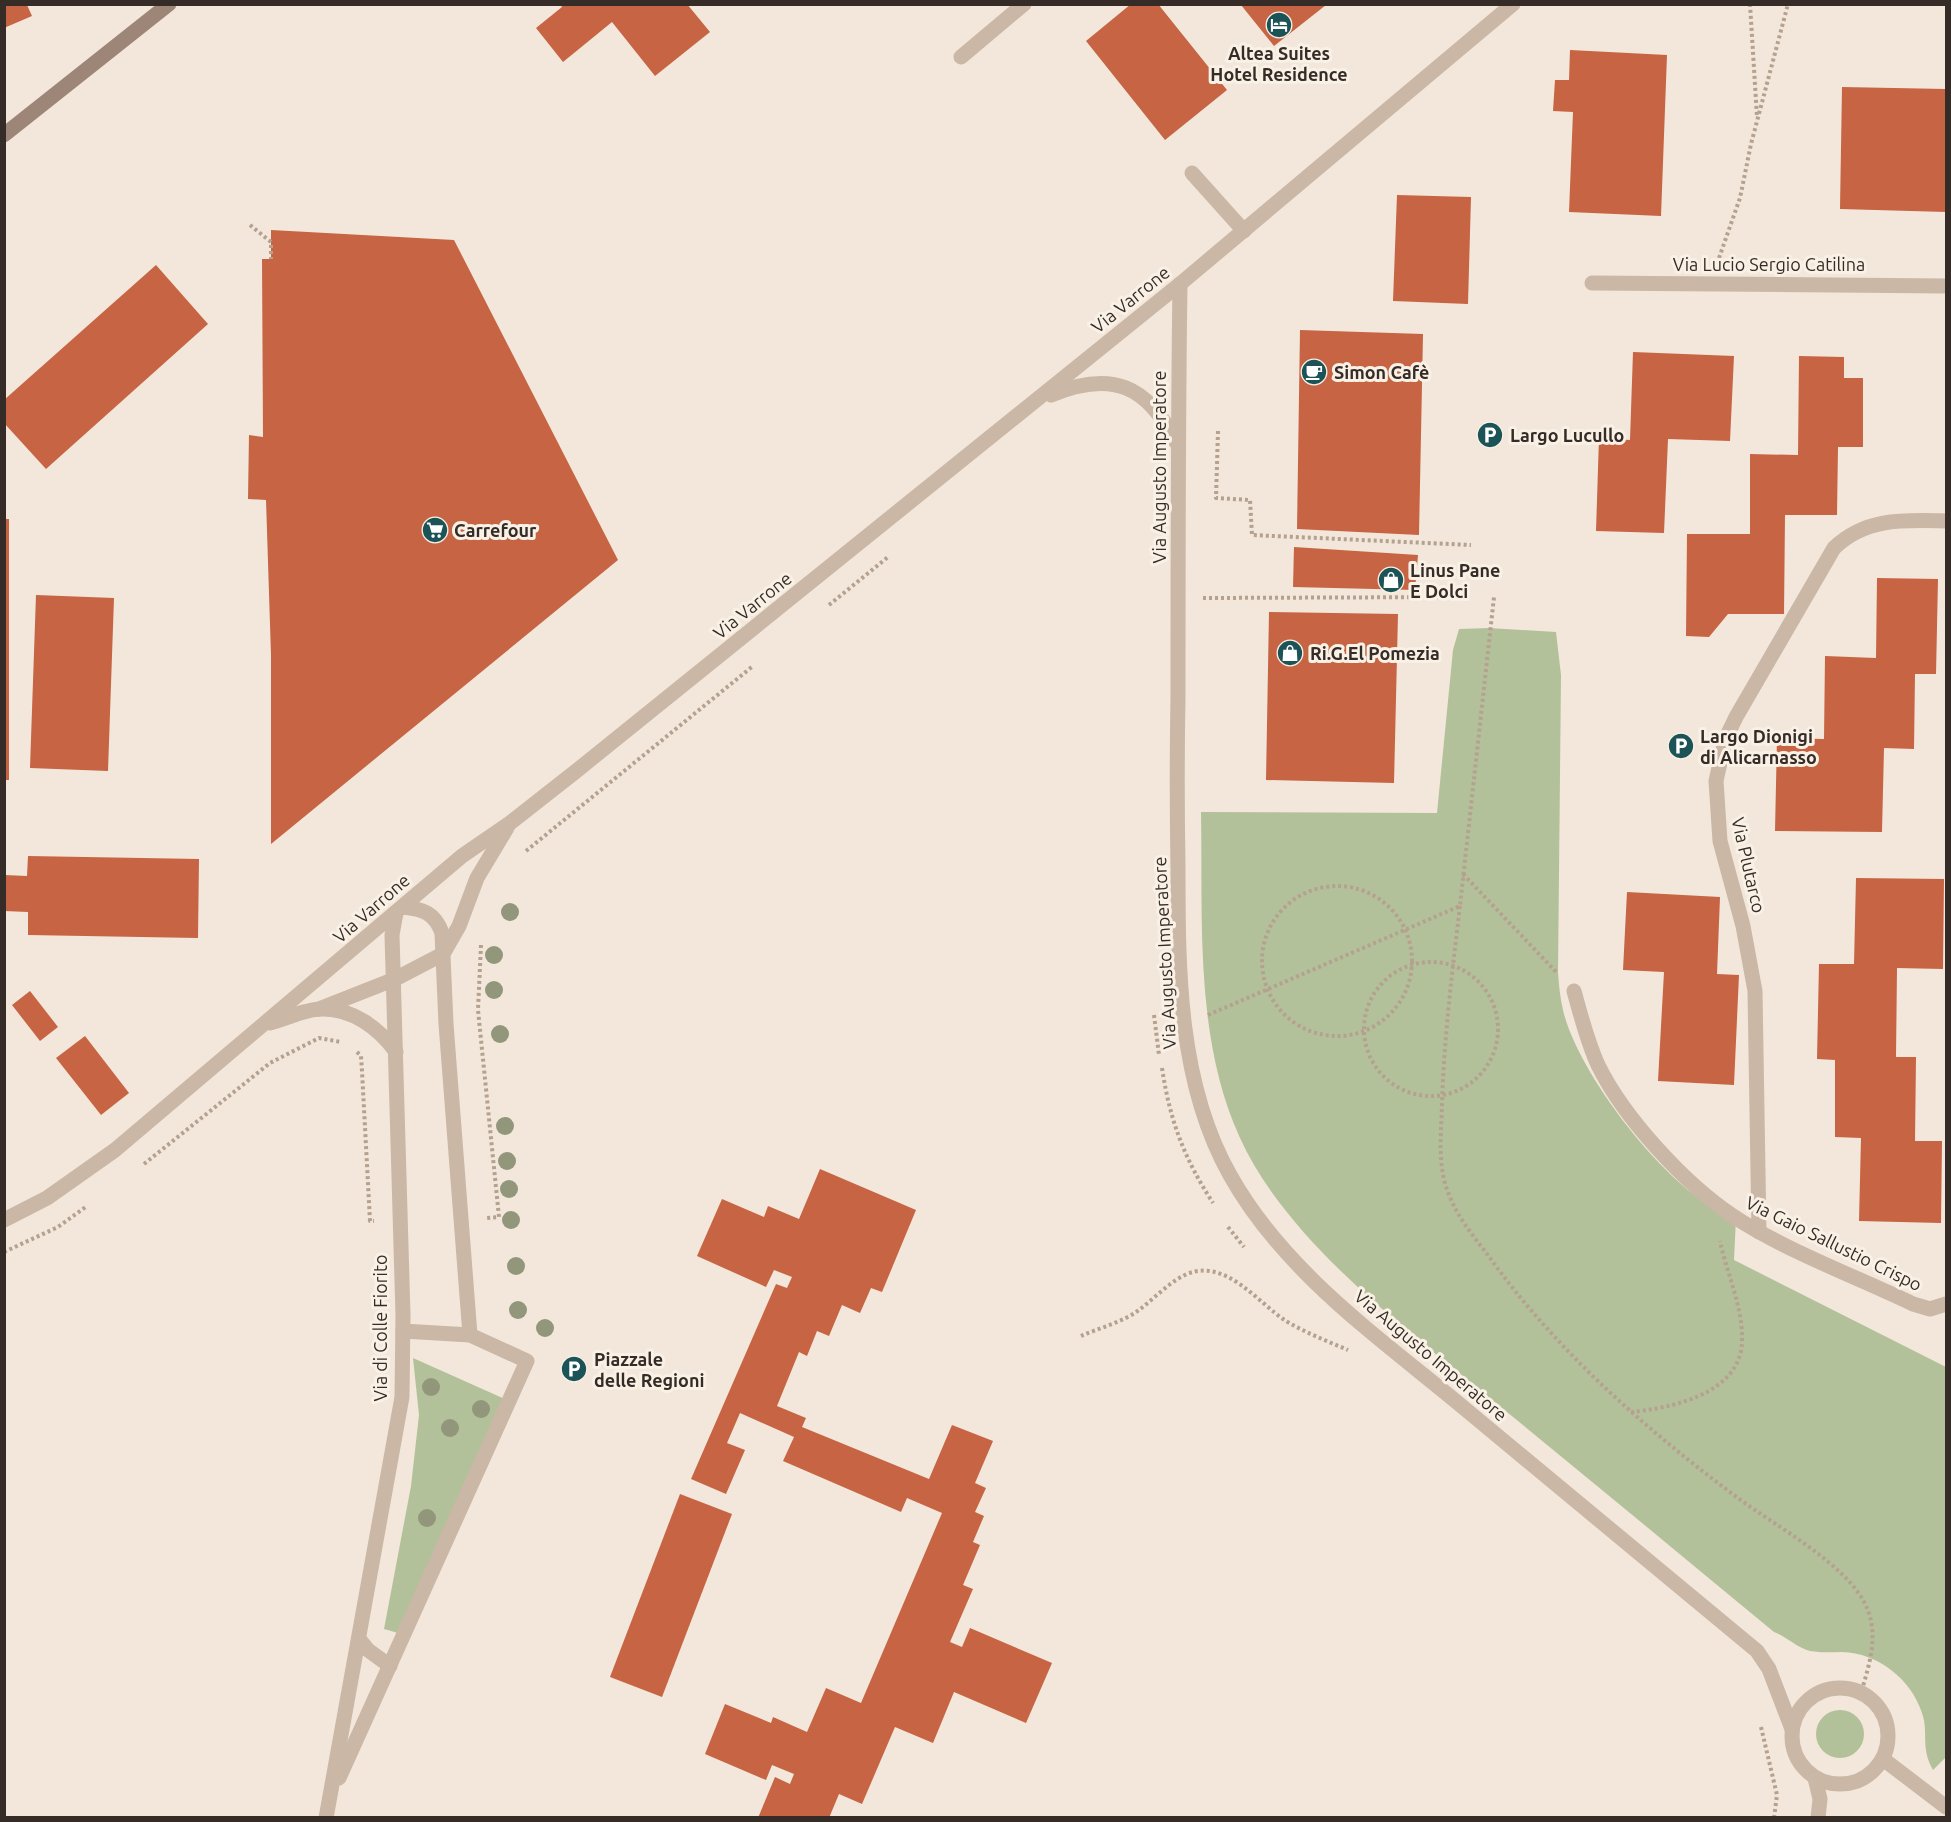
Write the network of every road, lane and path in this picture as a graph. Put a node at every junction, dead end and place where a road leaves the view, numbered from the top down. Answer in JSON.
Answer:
{"nodes":[{"id":1,"x":169,"y":4,"type":"edge"},
{"id":2,"x":1024,"y":4,"type":"edge"},
{"id":3,"x":1513,"y":4,"type":"edge"},
{"id":4,"x":1750,"y":4,"type":"edge"},
{"id":5,"x":1788,"y":4,"type":"edge"},
{"id":6,"x":961,"y":57,"type":"dead end"},
{"id":7,"x":1757,"y":121,"type":"junction"},
{"id":8,"x":4,"y":135,"type":"edge"},
{"id":9,"x":1192,"y":172,"type":"dead end"},
{"id":10,"x":250,"y":225,"type":"dead end"},
{"id":11,"x":1244,"y":231,"type":"junction"},
{"id":12,"x":271,"y":259,"type":"dead end"},
{"id":13,"x":1592,"y":283,"type":"dead end"},
{"id":14,"x":1707,"y":283,"type":"junction"},
{"id":15,"x":1180,"y":284,"type":"junction"},
{"id":16,"x":1947,"y":286,"type":"edge"},
{"id":17,"x":1035,"y":402,"type":"junction"},
{"id":18,"x":1218,"y":430,"type":"dead end"},
{"id":19,"x":1177,"y":444,"type":"junction"},
{"id":20,"x":1947,"y":521,"type":"edge"},
{"id":21,"x":1471,"y":545,"type":"dead end"},
{"id":22,"x":890,"y":556,"type":"dead end"},
{"id":23,"x":1471,"y":597,"type":"dead end"},
{"id":24,"x":1494,"y":597,"type":"dead end"},
{"id":25,"x":1178,"y":598,"type":"junction"},
{"id":26,"x":825,"y":608,"type":"dead end"},
{"id":27,"x":760,"y":661,"type":"dead end"},
{"id":28,"x":510,"y":823,"type":"junction"},
{"id":29,"x":519,"y":856,"type":"dead end"},
{"id":30,"x":1463,"y":874,"type":"junction"},
{"id":31,"x":1461,"y":906,"type":"junction"},
{"id":32,"x":400,"y":910,"type":"junction"},
{"id":33,"x":1406,"y":930,"type":"junction"},
{"id":34,"x":482,"y":936,"type":"dead end"},
{"id":35,"x":443,"y":954,"type":"junction"},
{"id":36,"x":1412,"y":964,"type":"junction"},
{"id":37,"x":1453,"y":965,"type":"junction"},
{"id":38,"x":395,"y":979,"type":"junction"},
{"id":39,"x":1268,"y":990,"type":"junction"},
{"id":40,"x":1574,"y":992,"type":"joint"},
{"id":41,"x":319,"y":1009,"type":"junction"},
{"id":42,"x":1154,"y":1011,"type":"dead end"},
{"id":43,"x":1208,"y":1015,"type":"dead end"},
{"id":44,"x":264,"y":1024,"type":"junction"},
{"id":45,"x":1364,"y":1031,"type":"junction"},
{"id":46,"x":343,"y":1042,"type":"dead end"},
{"id":47,"x":352,"y":1046,"type":"dead end"},
{"id":48,"x":396,"y":1052,"type":"junction"},
{"id":49,"x":1442,"y":1095,"type":"junction"},
{"id":50,"x":135,"y":1170,"type":"dead end"},
{"id":51,"x":97,"y":1198,"type":"dead end"},
{"id":52,"x":1215,"y":1206,"type":"dead end"},
{"id":53,"x":1724,"y":1209,"type":"junction"},
{"id":54,"x":462,"y":1219,"type":"junction"},
{"id":55,"x":4,"y":1220,"type":"edge"},
{"id":56,"x":399,"y":1221,"type":"junction"},
{"id":57,"x":1226,"y":1224,"type":"dead end"},
{"id":58,"x":1759,"y":1232,"type":"junction"},
{"id":59,"x":1246,"y":1250,"type":"dead end"},
{"id":60,"x":4,"y":1252,"type":"edge"},
{"id":61,"x":1947,"y":1305,"type":"edge"},
{"id":62,"x":403,"y":1330,"type":"junction"},
{"id":63,"x":470,"y":1335,"type":"junction"},
{"id":64,"x":1081,"y":1336,"type":"dead end"},
{"id":65,"x":1339,"y":1339,"type":"dead end"},
{"id":66,"x":1631,"y":1412,"type":"junction"},
{"id":67,"x":358,"y":1639,"type":"junction"},
{"id":68,"x":390,"y":1666,"type":"junction"},
{"id":69,"x":1861,"y":1693,"type":"junction"},
{"id":70,"x":1760,"y":1721,"type":"dead end"},
{"id":71,"x":1792,"y":1729,"type":"junction"},
{"id":72,"x":1883,"y":1759,"type":"junction"},
{"id":73,"x":1815,"y":1778,"type":"junction"},
{"id":74,"x":329,"y":1800,"type":"junction"},
{"id":75,"x":1947,"y":1807,"type":"edge"},
{"id":76,"x":326,"y":1818,"type":"edge"},
{"id":77,"x":1774,"y":1818,"type":"edge"},
{"id":78,"x":1818,"y":1818,"type":"edge"}],
"edges":[{"from":1,"to":8,"type":"main road"},
{"from":2,"to":6,"type":"street"},
{"from":3,"to":11,"type":"street","name":"Via Varrone"},
{"from":4,"to":7,"type":"path"},
{"from":5,"to":7,"type":"path"},
{"from":7,"to":14,"type":"path"},
{"from":9,"to":11,"type":"street"},
{"from":10,"to":12,"type":"path"},
{"from":11,"to":15,"type":"street","name":"Via Varrone"},
{"from":13,"to":14,"type":"street","name":"Via Lucio Sergio Catilina"},
{"from":14,"to":16,"type":"street","name":"Via Lucio Sergio Catilina"},
{"from":15,"to":17,"type":"street","name":"Via Varrone"},
{"from":15,"to":19,"type":"street","name":"Via Augusto Imperatore"},
{"from":17,"to":19,"type":"street"},
{"from":17,"to":28,"type":"street","name":"Via Varrone"},
{"from":18,"to":21,"type":"path"},
{"from":19,"to":25,"type":"street","name":"Via Augusto Imperatore"},
{"from":20,"to":58,"type":"street","name":"Via Plutarco"},
{"from":22,"to":26,"type":"path"},
{"from":23,"to":25,"type":"path"},
{"from":24,"to":30,"type":"path"},
{"from":25,"to":71,"type":"street","name":"Via Augusto Imperatore"},
{"from":27,"to":29,"type":"path"},
{"from":28,"to":32,"type":"street","name":"Via Varrone"},
{"from":28,"to":35,"type":"street"},
{"from":30,"to":31,"type":"path"},
{"from":30,"to":40,"type":"path"},
{"from":31,"to":33,"type":"path"},
{"from":31,"to":37,"type":"path"},
{"from":32,"to":35,"type":"street"},
{"from":32,"to":38,"type":"street","name":"Via di Colle Fiorito"},
{"from":32,"to":44,"type":"street","name":"Via Varrone"},
{"from":33,"to":36,"type":"path"},
{"from":33,"to":39,"type":"path"},
{"from":33,"to":39,"type":"path"},
{"from":34,"to":54,"type":"path"},
{"from":35,"to":38,"type":"street"},
{"from":35,"to":54,"type":"street"},
{"from":36,"to":37,"type":"path"},
{"from":36,"to":45,"type":"path"},
{"from":36,"to":45,"type":"path"},
{"from":37,"to":49,"type":"path"},
{"from":37,"to":49,"type":"path"},
{"from":38,"to":41,"type":"street"},
{"from":38,"to":48,"type":"street","name":"Via di Colle Fiorito"},
{"from":39,"to":43,"type":"path"},
{"from":39,"to":45,"type":"path"},
{"from":40,"to":53,"type":"street","name":"Via Gaio Sallustio Crispo"},
{"from":41,"to":44,"type":"street"},
{"from":41,"to":48,"type":"street"},
{"from":42,"to":52,"type":"path"},
{"from":44,"to":55,"type":"street","name":"Via Varrone"},
{"from":45,"to":49,"type":"path"},
{"from":46,"to":50,"type":"path"},
{"from":47,"to":56,"type":"path"},
{"from":48,"to":56,"type":"street","name":"Via di Colle Fiorito"},
{"from":49,"to":66,"type":"path"},
{"from":51,"to":60,"type":"path"},
{"from":53,"to":58,"type":"street","name":"Via Gaio Sallustio Crispo"},
{"from":53,"to":66,"type":"path"},
{"from":54,"to":63,"type":"street"},
{"from":56,"to":62,"type":"street","name":"Via di Colle Fiorito"},
{"from":57,"to":59,"type":"path"},
{"from":58,"to":61,"type":"street","name":"Via Gaio Sallustio Crispo"},
{"from":62,"to":63,"type":"street"},
{"from":62,"to":67,"type":"street","name":"Via di Colle Fiorito"},
{"from":63,"to":68,"type":"street"},
{"from":64,"to":65,"type":"path"},
{"from":66,"to":69,"type":"path"},
{"from":67,"to":68,"type":"street"},
{"from":67,"to":74,"type":"street","name":"Via di Colle Fiorito"},
{"from":68,"to":74,"type":"street"},
{"from":69,"to":71,"type":"street"},
{"from":69,"to":72,"type":"street"},
{"from":70,"to":77,"type":"path"},
{"from":71,"to":73,"type":"street","name":"Via Augusto Imperatore"},
{"from":72,"to":73,"type":"street"},
{"from":72,"to":75,"type":"street"},
{"from":73,"to":78,"type":"street"},
{"from":74,"to":76,"type":"street","name":"Via di Colle Fiorito"}]}
